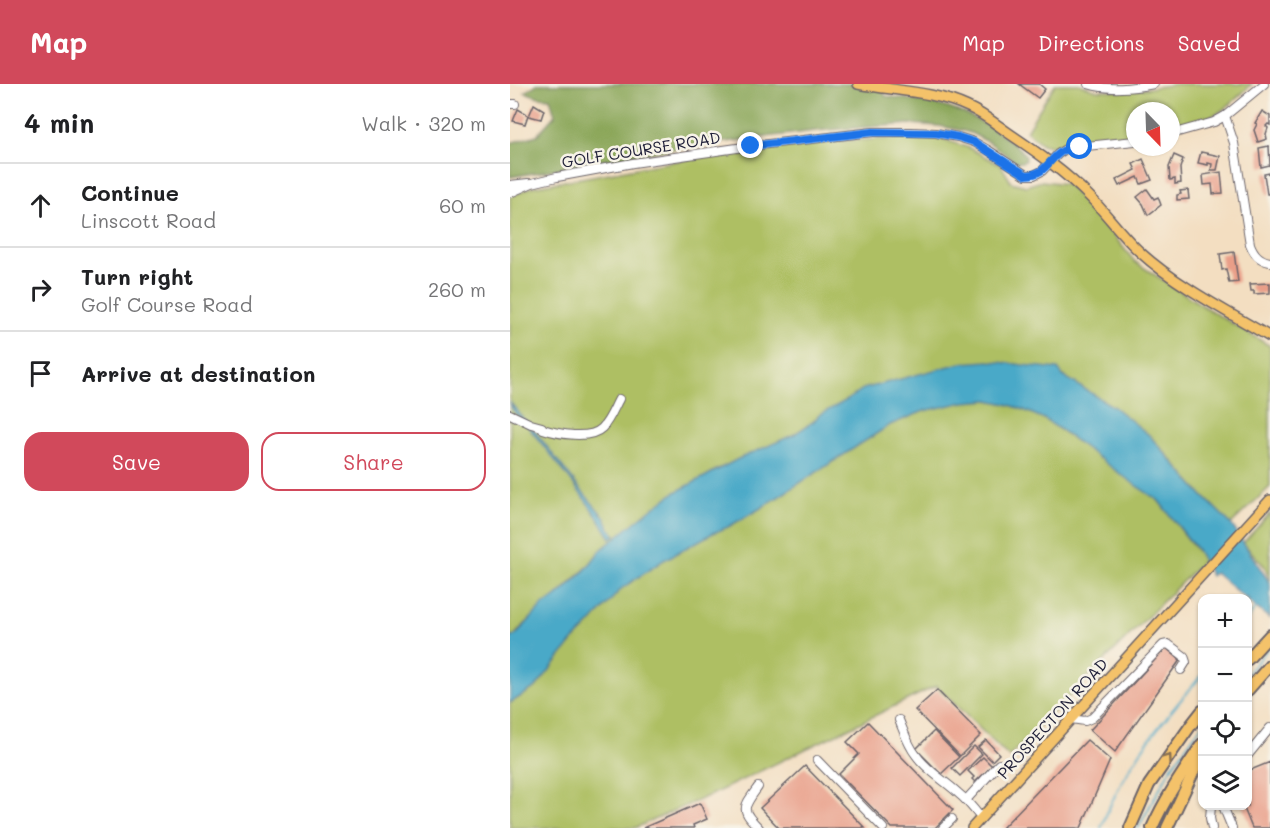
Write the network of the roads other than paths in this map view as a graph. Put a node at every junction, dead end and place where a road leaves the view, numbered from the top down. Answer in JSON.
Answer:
{"nodes":[{"id":1,"x":858,"y":84,"type":"edge"},
{"id":2,"x":1088,"y":84,"type":"edge"},
{"id":3,"x":1154,"y":84,"type":"edge"},
{"id":4,"x":1264,"y":84,"type":"edge"},
{"id":5,"x":1226,"y":116,"type":"junction"},
{"id":6,"x":1180,"y":131,"type":"edge"},
{"id":7,"x":1126,"y":142,"type":"edge"},
{"id":8,"x":1050,"y":162,"type":"junction"},
{"id":9,"x":532,"y":183,"type":"junction"},
{"id":10,"x":510,"y":184,"type":"edge"},
{"id":11,"x":510,"y":193,"type":"edge"},
{"id":12,"x":1270,"y":262,"type":"edge"},
{"id":13,"x":1270,"y":337,"type":"edge"},
{"id":14,"x":619,"y":399,"type":"dead end"},
{"id":15,"x":510,"y":414,"type":"edge"},
{"id":16,"x":1269,"y":501,"type":"edge"},
{"id":17,"x":1270,"y":634,"type":"edge"},
{"id":18,"x":1252,"y":654,"type":"edge"},
{"id":19,"x":1270,"y":665,"type":"edge"},
{"id":20,"x":1181,"y":670,"type":"dead end"},
{"id":21,"x":1252,"y":685,"type":"edge"},
{"id":22,"x":1198,"y":717,"type":"edge"},
{"id":23,"x":1071,"y":718,"type":"junction"},
{"id":24,"x":899,"y":720,"type":"dead end"},
{"id":25,"x":1270,"y":728,"type":"edge"},
{"id":26,"x":1252,"y":750,"type":"edge"},
{"id":27,"x":1198,"y":751,"type":"edge"},
{"id":28,"x":1202,"y":756,"type":"edge"},
{"id":29,"x":817,"y":760,"type":"dead end"},
{"id":30,"x":999,"y":764,"type":"dead end"},
{"id":31,"x":1149,"y":785,"type":"junction"},
{"id":32,"x":758,"y":787,"type":"dead end"},
{"id":33,"x":966,"y":800,"type":"junction"},
{"id":34,"x":1211,"y":810,"type":"edge"},
{"id":35,"x":1225,"y":810,"type":"edge"},
{"id":36,"x":981,"y":818,"type":"junction"},
{"id":37,"x":952,"y":819,"type":"dead end"},
{"id":38,"x":759,"y":828,"type":"edge"},
{"id":39,"x":883,"y":828,"type":"edge"},
{"id":40,"x":943,"y":828,"type":"edge"},
{"id":41,"x":972,"y":828,"type":"edge"},
{"id":42,"x":1122,"y":828,"type":"edge"},
{"id":43,"x":1130,"y":828,"type":"edge"},
{"id":44,"x":1152,"y":828,"type":"edge"},
{"id":45,"x":1167,"y":828,"type":"edge"},
{"id":46,"x":1212,"y":828,"type":"edge"},
{"id":47,"x":1232,"y":828,"type":"edge"}],
"edges":[{"from":1,"to":8,"type":"main road"},
{"from":2,"to":3,"type":"street"},
{"from":4,"to":5,"type":"street"},
{"from":5,"to":6,"type":"street"},
{"from":5,"to":12,"type":"street"},
{"from":7,"to":8,"type":"street"},
{"from":8,"to":9,"type":"street","name":"GOLF COURSE ROAD"},
{"from":8,"to":13,"type":"main road"},
{"from":9,"to":10,"type":"street"},
{"from":9,"to":11,"type":"street","name":"GOLF COURSE ROAD"},
{"from":14,"to":15,"type":"street"},
{"from":16,"to":23,"type":"main road","name":"PROSPECTON ROAD"},
{"from":17,"to":18,"type":"highway"},
{"from":19,"to":21,"type":"highway"},
{"from":20,"to":23,"type":"street"},
{"from":31,"to":22,"type":"highway","one_way":true},
{"from":23,"to":36,"type":"main road","name":"PROSPECTON ROAD"},
{"from":24,"to":33,"type":"street"},
{"from":25,"to":26,"type":"street"},
{"from":27,"to":44,"type":"highway"},
{"from":28,"to":45,"type":"highway"},
{"from":29,"to":39,"type":"street"},
{"from":30,"to":33,"type":"street"},
{"from":31,"to":42,"type":"highway"},
{"from":31,"to":43,"type":"highway"},
{"from":32,"to":38,"type":"street"},
{"from":33,"to":36,"type":"street"},
{"from":34,"to":46,"type":"street"},
{"from":35,"to":47,"type":"street"},
{"from":36,"to":41,"type":"main road","name":"PROSPECTON ROAD"},
{"from":37,"to":40,"type":"street"}]}
